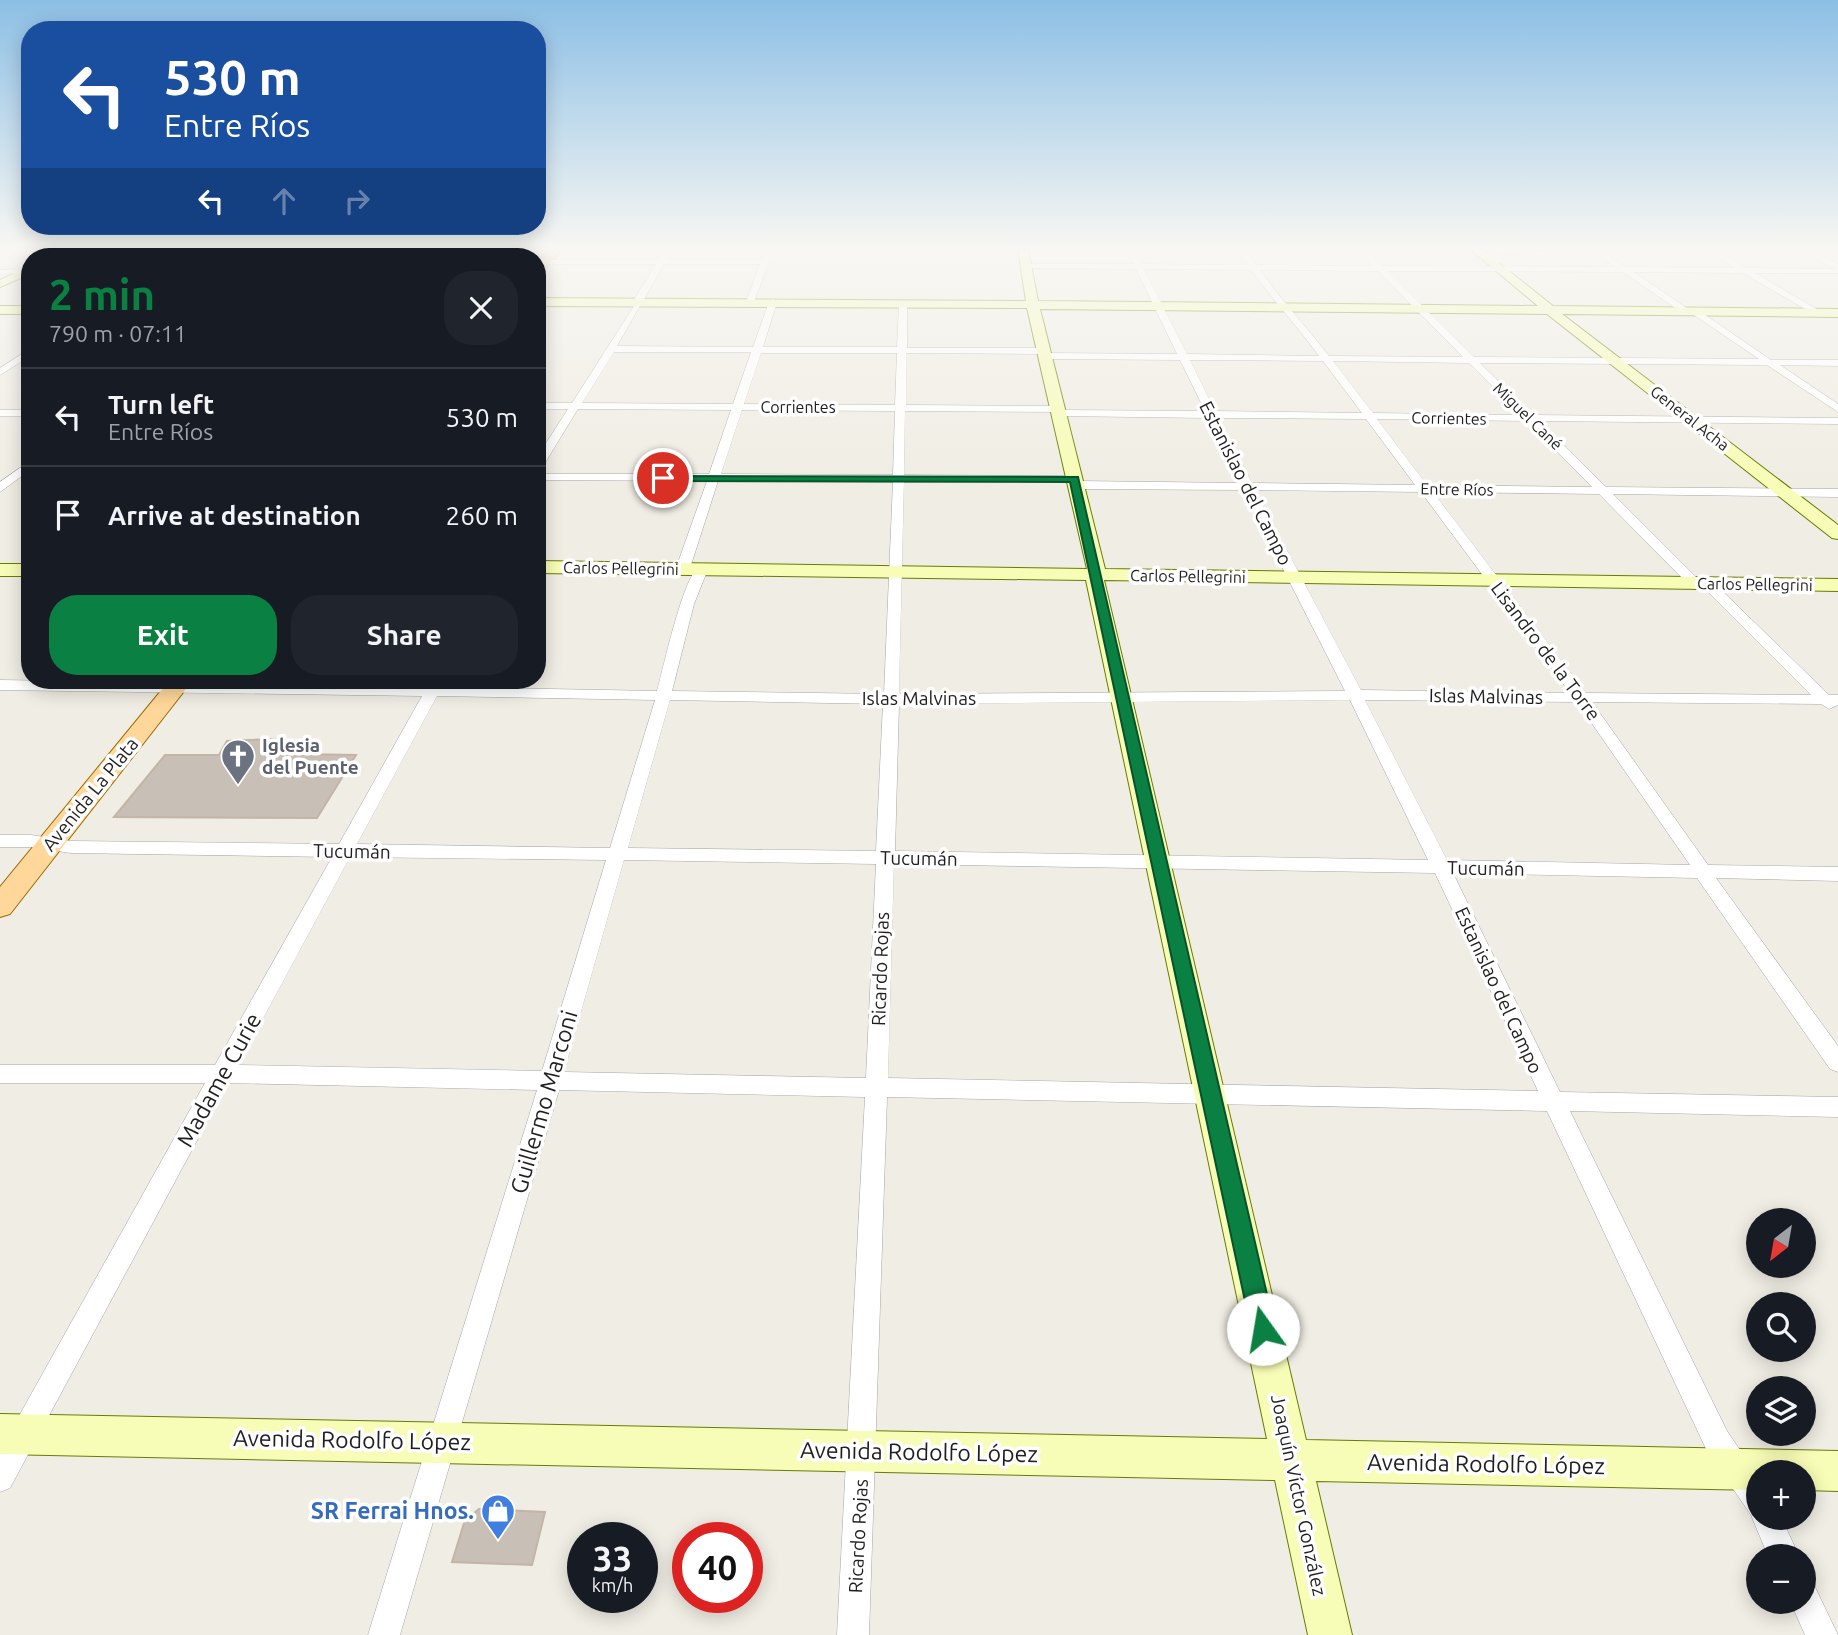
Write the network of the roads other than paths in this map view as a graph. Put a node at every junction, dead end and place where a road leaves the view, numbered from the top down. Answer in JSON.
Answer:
{"nodes":[{"id":1,"x":625,"y":325,"type":"edge"},
{"id":2,"x":765,"y":325,"type":"edge"},
{"id":3,"x":903,"y":325,"type":"edge"},
{"id":4,"x":1038,"y":325,"type":"edge"},
{"id":5,"x":1167,"y":325,"type":"edge"},
{"id":6,"x":1299,"y":325,"type":"edge"},
{"id":7,"x":1436,"y":325,"type":"edge"},
{"id":8,"x":1570,"y":325,"type":"edge"},
{"id":9,"x":1711,"y":325,"type":"edge"},
{"id":10,"x":757,"y":348,"type":"junction"},
{"id":11,"x":611,"y":349,"type":"junction"},
{"id":12,"x":902,"y":350,"type":"junction"},
{"id":13,"x":1046,"y":354,"type":"junction"},
{"id":14,"x":21,"y":355,"type":"edge"},
{"id":15,"x":0,"y":357,"type":"edge"},
{"id":16,"x":1182,"y":358,"type":"junction"},
{"id":17,"x":21,"y":359,"type":"edge"},
{"id":18,"x":1326,"y":359,"type":"junction"},
{"id":19,"x":1471,"y":360,"type":"junction"},
{"id":20,"x":1618,"y":362,"type":"junction"},
{"id":21,"x":1769,"y":363,"type":"junction"},
{"id":22,"x":1838,"y":363,"type":"edge"},
{"id":23,"x":0,"y":372,"type":"edge"},
{"id":24,"x":546,"y":406,"type":"edge"},
{"id":25,"x":574,"y":406,"type":"junction"},
{"id":26,"x":739,"y":406,"type":"junction"},
{"id":27,"x":899,"y":407,"type":"junction"},
{"id":28,"x":1838,"y":409,"type":"edge"},
{"id":29,"x":1059,"y":411,"type":"junction"},
{"id":30,"x":21,"y":413,"type":"edge"},
{"id":31,"x":0,"y":414,"type":"edge"},
{"id":32,"x":1212,"y":416,"type":"junction"},
{"id":33,"x":1370,"y":416,"type":"junction"},
{"id":34,"x":1530,"y":419,"type":"junction"},
{"id":35,"x":1693,"y":420,"type":"junction"},
{"id":36,"x":1838,"y":421,"type":"edge"},
{"id":37,"x":546,"y":451,"type":"edge"},
{"id":38,"x":21,"y":471,"type":"edge"},
{"id":39,"x":546,"y":477,"type":"edge"},
{"id":40,"x":714,"y":478,"type":"junction"},
{"id":41,"x":897,"y":479,"type":"junction"},
{"id":42,"x":1075,"y":482,"type":"junction"},
{"id":43,"x":21,"y":484,"type":"edge"},
{"id":44,"x":2,"y":485,"type":"edge"},
{"id":45,"x":1248,"y":487,"type":"junction"},
{"id":46,"x":1424,"y":488,"type":"junction"},
{"id":47,"x":1604,"y":491,"type":"junction"},
{"id":48,"x":1785,"y":493,"type":"junction"},
{"id":49,"x":1838,"y":493,"type":"edge"},
{"id":50,"x":1838,"y":534,"type":"edge"},
{"id":51,"x":546,"y":567,"type":"edge"},
{"id":52,"x":692,"y":569,"type":"junction"},
{"id":53,"x":0,"y":570,"type":"edge"},
{"id":54,"x":21,"y":570,"type":"edge"},
{"id":55,"x":896,"y":572,"type":"junction"},
{"id":56,"x":1095,"y":574,"type":"junction"},
{"id":57,"x":1296,"y":578,"type":"junction"},
{"id":58,"x":1493,"y":579,"type":"junction"},
{"id":59,"x":1701,"y":584,"type":"junction"},
{"id":60,"x":1838,"y":585,"type":"edge"},
{"id":61,"x":0,"y":685,"type":"edge"},
{"id":62,"x":21,"y":685,"type":"edge"},
{"id":63,"x":175,"y":689,"type":"edge"},
{"id":64,"x":433,"y":689,"type":"edge"},
{"id":65,"x":521,"y":689,"type":"edge"},
{"id":66,"x":664,"y":694,"type":"junction"},
{"id":67,"x":1355,"y":695,"type":"junction"},
{"id":68,"x":1581,"y":697,"type":"junction"},
{"id":69,"x":890,"y":698,"type":"junction"},
{"id":70,"x":1121,"y":699,"type":"junction"},
{"id":71,"x":1832,"y":700,"type":"edge"},
{"id":72,"x":1838,"y":712,"type":"edge"},
{"id":73,"x":0,"y":841,"type":"edge"},
{"id":74,"x":51,"y":843,"type":"junction"},
{"id":75,"x":346,"y":850,"type":"junction"},
{"id":76,"x":616,"y":855,"type":"junction"},
{"id":77,"x":884,"y":857,"type":"junction"},
{"id":78,"x":1159,"y":861,"type":"junction"},
{"id":79,"x":1441,"y":867,"type":"junction"},
{"id":80,"x":1705,"y":873,"type":"junction"},
{"id":81,"x":1838,"y":874,"type":"edge"},
{"id":82,"x":0,"y":907,"type":"edge"},
{"id":83,"x":1838,"y":1063,"type":"edge"},
{"id":84,"x":0,"y":1074,"type":"edge"},
{"id":85,"x":222,"y":1074,"type":"junction"},
{"id":86,"x":549,"y":1082,"type":"junction"},
{"id":87,"x":875,"y":1087,"type":"junction"},
{"id":88,"x":1209,"y":1092,"type":"junction"},
{"id":89,"x":1551,"y":1100,"type":"junction"},
{"id":90,"x":1838,"y":1107,"type":"edge"},
{"id":91,"x":12,"y":1434,"type":"edge"},
{"id":92,"x":444,"y":1442,"type":"junction"},
{"id":93,"x":863,"y":1451,"type":"junction"},
{"id":94,"x":1292,"y":1460,"type":"junction"},
{"id":95,"x":1736,"y":1469,"type":"junction"},
{"id":96,"x":1838,"y":1471,"type":"edge"},
{"id":97,"x":0,"y":1478,"type":"edge"},
{"id":98,"x":1746,"y":1484,"type":"edge"},
{"id":99,"x":1812,"y":1614,"type":"edge"},
{"id":100,"x":384,"y":1635,"type":"edge"},
{"id":101,"x":853,"y":1635,"type":"edge"},
{"id":102,"x":1330,"y":1635,"type":"edge"},
{"id":103,"x":1822,"y":1635,"type":"edge"}],
"edges":[{"from":1,"to":11,"type":"street"},
{"from":2,"to":10,"type":"street","name":"Guillermo Marconi"},
{"from":3,"to":12,"type":"street","name":"Ricardo Rojas"},
{"from":4,"to":13,"type":"street","name":"Joaquín Víctor González"},
{"from":5,"to":16,"type":"street","name":"Estanislao del Campo"},
{"from":6,"to":18,"type":"street","name":"Lisandro de la Torre"},
{"from":7,"to":19,"type":"street","name":"Miguel Cané"},
{"from":8,"to":20,"type":"street","name":"General Acha"},
{"from":9,"to":21,"type":"street"},
{"from":10,"to":11,"type":"street"},
{"from":10,"to":12,"type":"street"},
{"from":10,"to":26,"type":"street","name":"Guillermo Marconi"},
{"from":11,"to":25,"type":"street"},
{"from":12,"to":13,"type":"street"},
{"from":12,"to":27,"type":"street","name":"Ricardo Rojas"},
{"from":13,"to":16,"type":"street"},
{"from":13,"to":29,"type":"street","name":"Joaquín Víctor González"},
{"from":14,"to":15,"type":"street"},
{"from":16,"to":18,"type":"street"},
{"from":16,"to":32,"type":"street","name":"Estanislao del Campo"},
{"from":17,"to":23,"type":"street"},
{"from":18,"to":19,"type":"street"},
{"from":18,"to":33,"type":"street","name":"Lisandro de la Torre"},
{"from":19,"to":20,"type":"street"},
{"from":19,"to":34,"type":"street","name":"Miguel Cané"},
{"from":20,"to":21,"type":"street"},
{"from":20,"to":35,"type":"street","name":"General Acha"},
{"from":21,"to":22,"type":"street"},
{"from":21,"to":28,"type":"street"},
{"from":24,"to":25,"type":"street","name":"Corrientes"},
{"from":25,"to":26,"type":"street","name":"Corrientes"},
{"from":25,"to":37,"type":"street"},
{"from":26,"to":27,"type":"street","name":"Corrientes"},
{"from":26,"to":40,"type":"street","name":"Guillermo Marconi"},
{"from":27,"to":29,"type":"street","name":"Corrientes"},
{"from":27,"to":41,"type":"street","name":"Ricardo Rojas"},
{"from":29,"to":32,"type":"street","name":"Corrientes"},
{"from":29,"to":42,"type":"street","name":"Joaquín Víctor González"},
{"from":30,"to":31,"type":"street"},
{"from":32,"to":33,"type":"street","name":"Corrientes"},
{"from":32,"to":45,"type":"street","name":"Estanislao del Campo"},
{"from":33,"to":34,"type":"street","name":"Corrientes"},
{"from":33,"to":46,"type":"street","name":"Lisandro de la Torre"},
{"from":34,"to":35,"type":"street","name":"Corrientes"},
{"from":34,"to":47,"type":"street","name":"Miguel Cané"},
{"from":35,"to":36,"type":"street","name":"Corrientes"},
{"from":35,"to":48,"type":"street","name":"General Acha"},
{"from":38,"to":44,"type":"street"},
{"from":39,"to":40,"type":"street","name":"Entre Ríos"},
{"from":40,"to":41,"type":"street","name":"Entre Ríos"},
{"from":40,"to":52,"type":"street","name":"Guillermo Marconi"},
{"from":41,"to":42,"type":"street","name":"Entre Ríos"},
{"from":41,"to":55,"type":"street","name":"Ricardo Rojas"},
{"from":42,"to":45,"type":"street","name":"Entre Ríos"},
{"from":42,"to":56,"type":"street","name":"Joaquín Víctor González"},
{"from":43,"to":44,"type":"street"},
{"from":45,"to":46,"type":"street","name":"Entre Ríos"},
{"from":45,"to":57,"type":"street","name":"Estanislao del Campo"},
{"from":46,"to":47,"type":"street","name":"Entre Ríos"},
{"from":46,"to":58,"type":"street","name":"Lisandro de la Torre"},
{"from":47,"to":48,"type":"street","name":"Entre Ríos"},
{"from":47,"to":59,"type":"street","name":"Miguel Cané"},
{"from":48,"to":49,"type":"street","name":"Entre Ríos"},
{"from":48,"to":50,"type":"street","name":"General Acha"},
{"from":51,"to":52,"type":"street","name":"Carlos Pellegrini"},
{"from":52,"to":55,"type":"street","name":"Carlos Pellegrini"},
{"from":52,"to":66,"type":"street","name":"Guillermo Marconi"},
{"from":53,"to":54,"type":"street"},
{"from":55,"to":56,"type":"street","name":"Carlos Pellegrini"},
{"from":55,"to":69,"type":"street","name":"Ricardo Rojas"},
{"from":56,"to":57,"type":"street","name":"Carlos Pellegrini"},
{"from":56,"to":70,"type":"street","name":"Joaquín Víctor González"},
{"from":57,"to":58,"type":"street","name":"Carlos Pellegrini"},
{"from":57,"to":67,"type":"street","name":"Estanislao del Campo"},
{"from":58,"to":59,"type":"street","name":"Carlos Pellegrini"},
{"from":58,"to":68,"type":"street","name":"Lisandro de la Torre"},
{"from":59,"to":60,"type":"street","name":"Carlos Pellegrini"},
{"from":59,"to":71,"type":"street","name":"Miguel Cané"},
{"from":61,"to":62,"type":"street","name":"Islas Malvinas"},
{"from":63,"to":74,"type":"main road","name":"Avenida La Plata"},
{"from":64,"to":75,"type":"street","name":"Madame Curie"},
{"from":65,"to":66,"type":"street","name":"Islas Malvinas"},
{"from":66,"to":69,"type":"street","name":"Islas Malvinas"},
{"from":66,"to":76,"type":"street","name":"Guillermo Marconi"},
{"from":67,"to":68,"type":"street","name":"Islas Malvinas"},
{"from":67,"to":70,"type":"street","name":"Islas Malvinas"},
{"from":67,"to":79,"type":"street","name":"Estanislao del Campo"},
{"from":68,"to":71,"type":"street","name":"Islas Malvinas"},
{"from":68,"to":80,"type":"street","name":"Lisandro de la Torre"},
{"from":69,"to":70,"type":"street","name":"Islas Malvinas"},
{"from":69,"to":77,"type":"street","name":"Ricardo Rojas"},
{"from":70,"to":78,"type":"street","name":"Joaquín Víctor González"},
{"from":71,"to":72,"type":"street","name":"Miguel Cané"},
{"from":73,"to":74,"type":"street","name":"Tucumán"},
{"from":74,"to":75,"type":"street","name":"Tucumán"},
{"from":74,"to":82,"type":"main road","name":"Avenida La Plata"},
{"from":75,"to":76,"type":"street","name":"Tucumán"},
{"from":75,"to":85,"type":"street","name":"Madame Curie"},
{"from":76,"to":77,"type":"street","name":"Tucumán"},
{"from":76,"to":86,"type":"street","name":"Guillermo Marconi"},
{"from":77,"to":78,"type":"street","name":"Tucumán"},
{"from":77,"to":87,"type":"street","name":"Ricardo Rojas"},
{"from":78,"to":79,"type":"street","name":"Tucumán"},
{"from":78,"to":88,"type":"street","name":"Joaquín Víctor González"},
{"from":79,"to":80,"type":"street","name":"Tucumán"},
{"from":79,"to":89,"type":"street","name":"Estanislao del Campo"},
{"from":80,"to":81,"type":"street","name":"Tucumán"},
{"from":80,"to":83,"type":"street","name":"Lisandro de la Torre"},
{"from":84,"to":85,"type":"street"},
{"from":85,"to":86,"type":"street"},
{"from":85,"to":91,"type":"street","name":"Madame Curie"},
{"from":86,"to":87,"type":"street"},
{"from":86,"to":92,"type":"street","name":"Guillermo Marconi"},
{"from":87,"to":88,"type":"street"},
{"from":87,"to":93,"type":"street","name":"Ricardo Rojas"},
{"from":88,"to":89,"type":"street"},
{"from":88,"to":94,"type":"street","name":"Joaquín Víctor González"},
{"from":89,"to":90,"type":"street"},
{"from":89,"to":95,"type":"street","name":"Estanislao del Campo"},
{"from":91,"to":92,"type":"street","name":"Avenida Rodolfo López"},
{"from":91,"to":97,"type":"street","name":"Madame Curie"},
{"from":92,"to":93,"type":"street","name":"Avenida Rodolfo López"},
{"from":92,"to":100,"type":"street","name":"Guillermo Marconi"},
{"from":93,"to":94,"type":"street","name":"Avenida Rodolfo López"},
{"from":93,"to":101,"type":"street","name":"Ricardo Rojas"},
{"from":94,"to":95,"type":"street","name":"Avenida Rodolfo López"},
{"from":94,"to":102,"type":"street","name":"Joaquín Víctor González"},
{"from":95,"to":96,"type":"street","name":"Avenida Rodolfo López"},
{"from":95,"to":98,"type":"street","name":"Estanislao del Campo"},
{"from":99,"to":103,"type":"street"}]}
